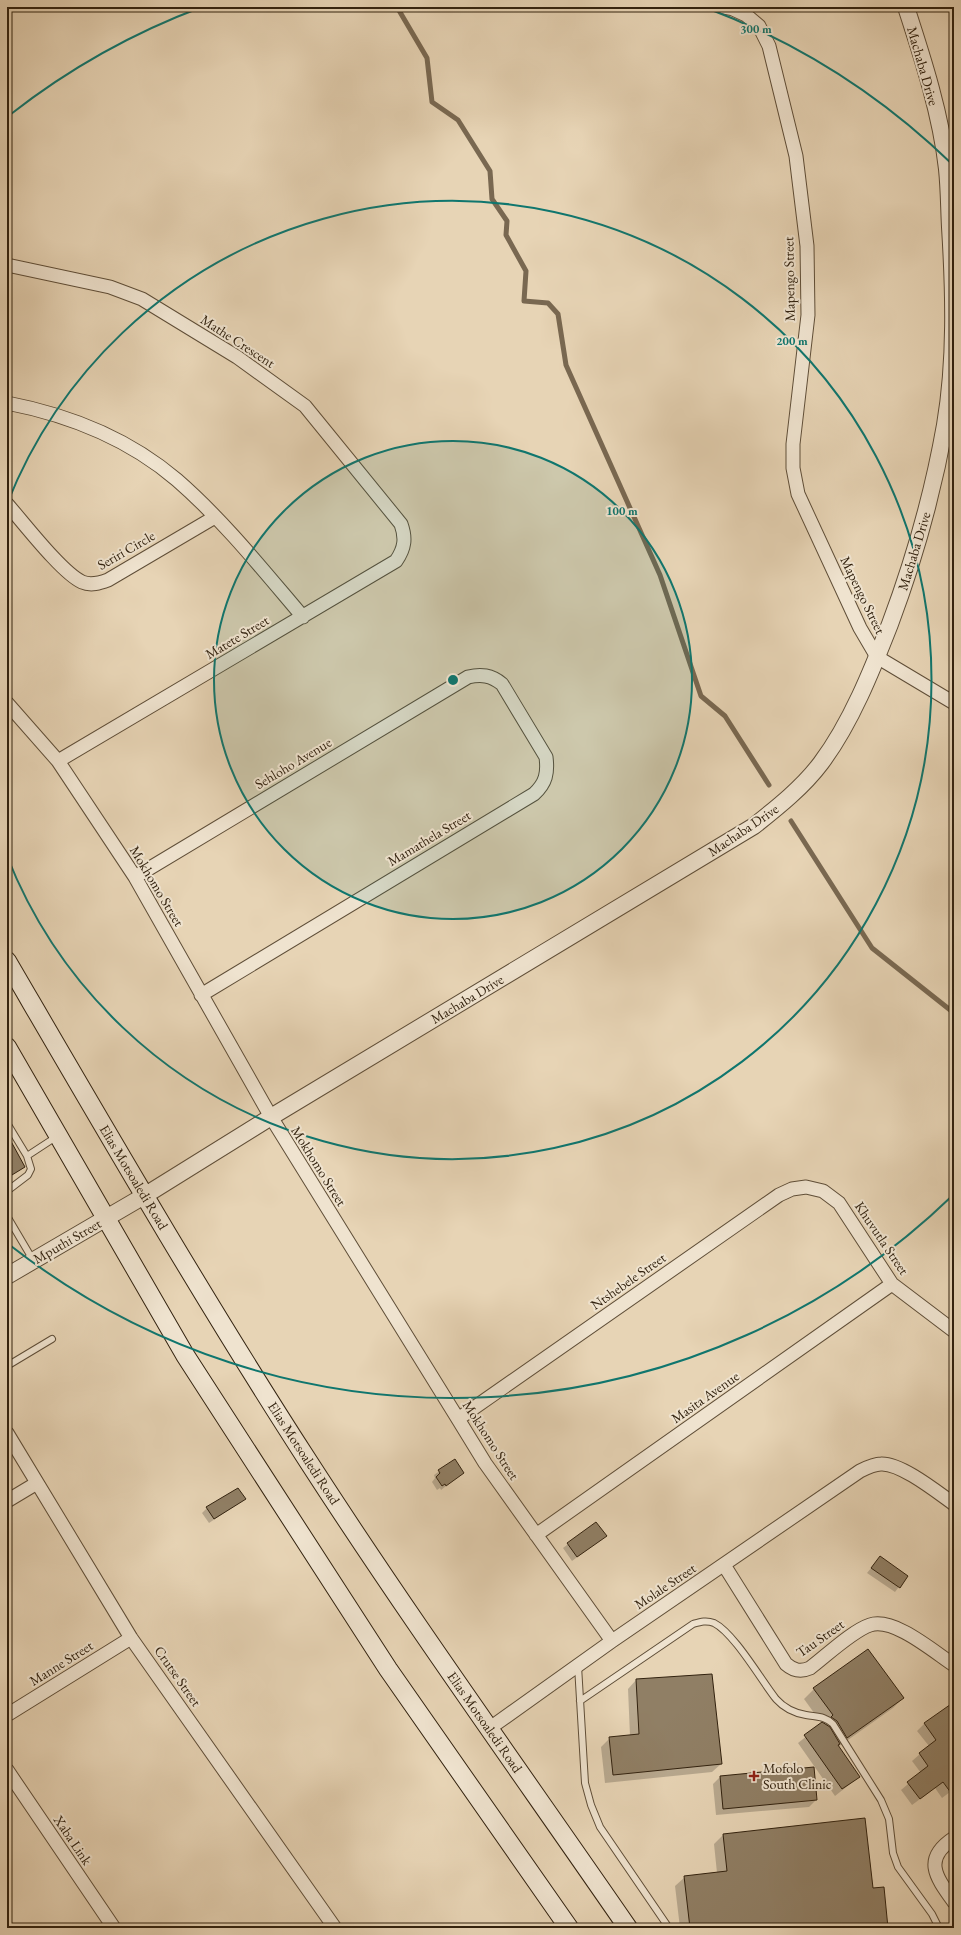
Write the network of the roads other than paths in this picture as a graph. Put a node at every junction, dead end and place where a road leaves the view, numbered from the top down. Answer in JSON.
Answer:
{"nodes":[{"id":1,"x":723,"y":7,"type":"edge"},
{"id":2,"x":906,"y":7,"type":"edge"},
{"id":3,"x":7,"y":265,"type":"edge"},
{"id":4,"x":7,"y":403,"type":"edge"},
{"id":5,"x":7,"y":504,"type":"edge"},
{"id":6,"x":215,"y":517,"type":"junction"},
{"id":7,"x":401,"y":524,"type":"joint"},
{"id":8,"x":303,"y":617,"type":"junction"},
{"id":9,"x":877,"y":657,"type":"junction"},
{"id":10,"x":468,"y":677,"type":"joint"},
{"id":11,"x":7,"y":703,"type":"edge"},
{"id":12,"x":954,"y":703,"type":"edge"},
{"id":13,"x":58,"y":761,"type":"junction"},
{"id":14,"x":135,"y":878,"type":"junction"},
{"id":15,"x":7,"y":961,"type":"edge"},
{"id":16,"x":201,"y":995,"type":"junction"},
{"id":17,"x":7,"y":1047,"type":"edge"},
{"id":18,"x":271,"y":1117,"type":"junction"},
{"id":19,"x":7,"y":1123,"type":"edge"},
{"id":20,"x":58,"y":1136,"type":"junction"},
{"id":21,"x":27,"y":1156,"type":"junction"},
{"id":22,"x":7,"y":1190,"type":"edge"},
{"id":23,"x":823,"y":1191,"type":"joint"},
{"id":24,"x":144,"y":1196,"type":"junction"},
{"id":25,"x":7,"y":1216,"type":"edge"},
{"id":26,"x":106,"y":1218,"type":"junction"},
{"id":27,"x":33,"y":1261,"type":"junction"},
{"id":28,"x":7,"y":1276,"type":"edge"},
{"id":29,"x":892,"y":1284,"type":"junction"},
{"id":30,"x":954,"y":1331,"type":"edge"},
{"id":31,"x":52,"y":1338,"type":"dead end"},
{"id":32,"x":7,"y":1366,"type":"edge"},
{"id":33,"x":458,"y":1419,"type":"junction"},
{"id":34,"x":7,"y":1433,"type":"edge"},
{"id":35,"x":37,"y":1483,"type":"junction"},
{"id":36,"x":7,"y":1501,"type":"edge"},
{"id":37,"x":954,"y":1504,"type":"edge"},
{"id":38,"x":536,"y":1535,"type":"junction"},
{"id":39,"x":724,"y":1565,"type":"junction"},
{"id":40,"x":131,"y":1638,"type":"junction"},
{"id":41,"x":612,"y":1641,"type":"junction"},
{"id":42,"x":954,"y":1665,"type":"edge"},
{"id":43,"x":578,"y":1666,"type":"junction"},
{"id":44,"x":580,"y":1701,"type":"junction"},
{"id":45,"x":7,"y":1715,"type":"edge"},
{"id":46,"x":490,"y":1728,"type":"junction"},
{"id":47,"x":7,"y":1770,"type":"edge"},
{"id":48,"x":954,"y":1838,"type":"edge"},
{"id":49,"x":954,"y":1902,"type":"edge"},
{"id":50,"x":114,"y":1928,"type":"edge"},
{"id":51,"x":335,"y":1928,"type":"edge"},
{"id":52,"x":568,"y":1928,"type":"edge"},
{"id":53,"x":628,"y":1928,"type":"edge"},
{"id":54,"x":669,"y":1928,"type":"edge"},
{"id":55,"x":939,"y":1928,"type":"edge"}],
"edges":[{"from":1,"to":9,"type":"street","name":"Mapengo Street"},
{"from":2,"to":9,"type":"street","name":"Machaba Drive"},
{"from":3,"to":7,"type":"street","name":"Mathe Crescent"},
{"from":4,"to":6,"type":"street"},
{"from":5,"to":6,"type":"street","name":"Seriri Circle"},
{"from":6,"to":8,"type":"street"},
{"from":7,"to":8,"type":"street","name":"Matete Street"},
{"from":8,"to":13,"type":"street","name":"Matete Street"},
{"from":9,"to":12,"type":"street"},
{"from":9,"to":18,"type":"street","name":"Machaba Drive"},
{"from":10,"to":14,"type":"street","name":"Sehloho Avenue"},
{"from":10,"to":16,"type":"street","name":"Mamathela Street"},
{"from":11,"to":13,"type":"street","name":"Mokhomo Street"},
{"from":13,"to":14,"type":"street","name":"Mokhomo Street"},
{"from":14,"to":16,"type":"street","name":"Mokhomo Street"},
{"from":15,"to":24,"type":"main road","name":"Elias Motsoaledi Road"},
{"from":16,"to":18,"type":"street","name":"Mokhomo Street"},
{"from":17,"to":20,"type":"main road"},
{"from":18,"to":24,"type":"street","name":"Machaba Drive"},
{"from":18,"to":33,"type":"street","name":"Mokhomo Street"},
{"from":19,"to":21,"type":"lane"},
{"from":20,"to":21,"type":"lane"},
{"from":20,"to":26,"type":"main road"},
{"from":21,"to":22,"type":"lane"},
{"from":23,"to":29,"type":"street","name":"Khuvutla Street"},
{"from":23,"to":33,"type":"street","name":"Ntshebele Street"},
{"from":24,"to":26,"type":"street","name":"Machaba Drive"},
{"from":24,"to":46,"type":"main road","name":"Elias Motsoaledi Road"},
{"from":25,"to":27,"type":"lane"},
{"from":26,"to":27,"type":"street","name":"Mputhi Street"},
{"from":26,"to":52,"type":"main road"},
{"from":27,"to":28,"type":"street","name":"Mputhi Street"},
{"from":29,"to":30,"type":"street","name":"Khuvutla Street"},
{"from":29,"to":38,"type":"street","name":"Masita Avenue"},
{"from":31,"to":32,"type":"lane"},
{"from":33,"to":38,"type":"street","name":"Mokhomo Street"},
{"from":34,"to":35,"type":"street","name":"Crutse Street"},
{"from":35,"to":36,"type":"street"},
{"from":35,"to":40,"type":"street","name":"Crutse Street"},
{"from":37,"to":39,"type":"street","name":"Molale Street"},
{"from":38,"to":41,"type":"street","name":"Mokhomo Street"},
{"from":39,"to":41,"type":"street","name":"Molale Street"},
{"from":39,"to":42,"type":"street","name":"Tau Street"},
{"from":40,"to":45,"type":"street","name":"Manne Street"},
{"from":40,"to":51,"type":"street","name":"Crutse Street"},
{"from":41,"to":43,"type":"street","name":"Molale Street"},
{"from":43,"to":44,"type":"lane"},
{"from":43,"to":46,"type":"street","name":"Molale Street"},
{"from":44,"to":54,"type":"lane"},
{"from":44,"to":55,"type":"lane"},
{"from":46,"to":53,"type":"main road","name":"Elias Motsoaledi Road"},
{"from":47,"to":50,"type":"street","name":"Xaba Link"},
{"from":48,"to":49,"type":"street"}]}
